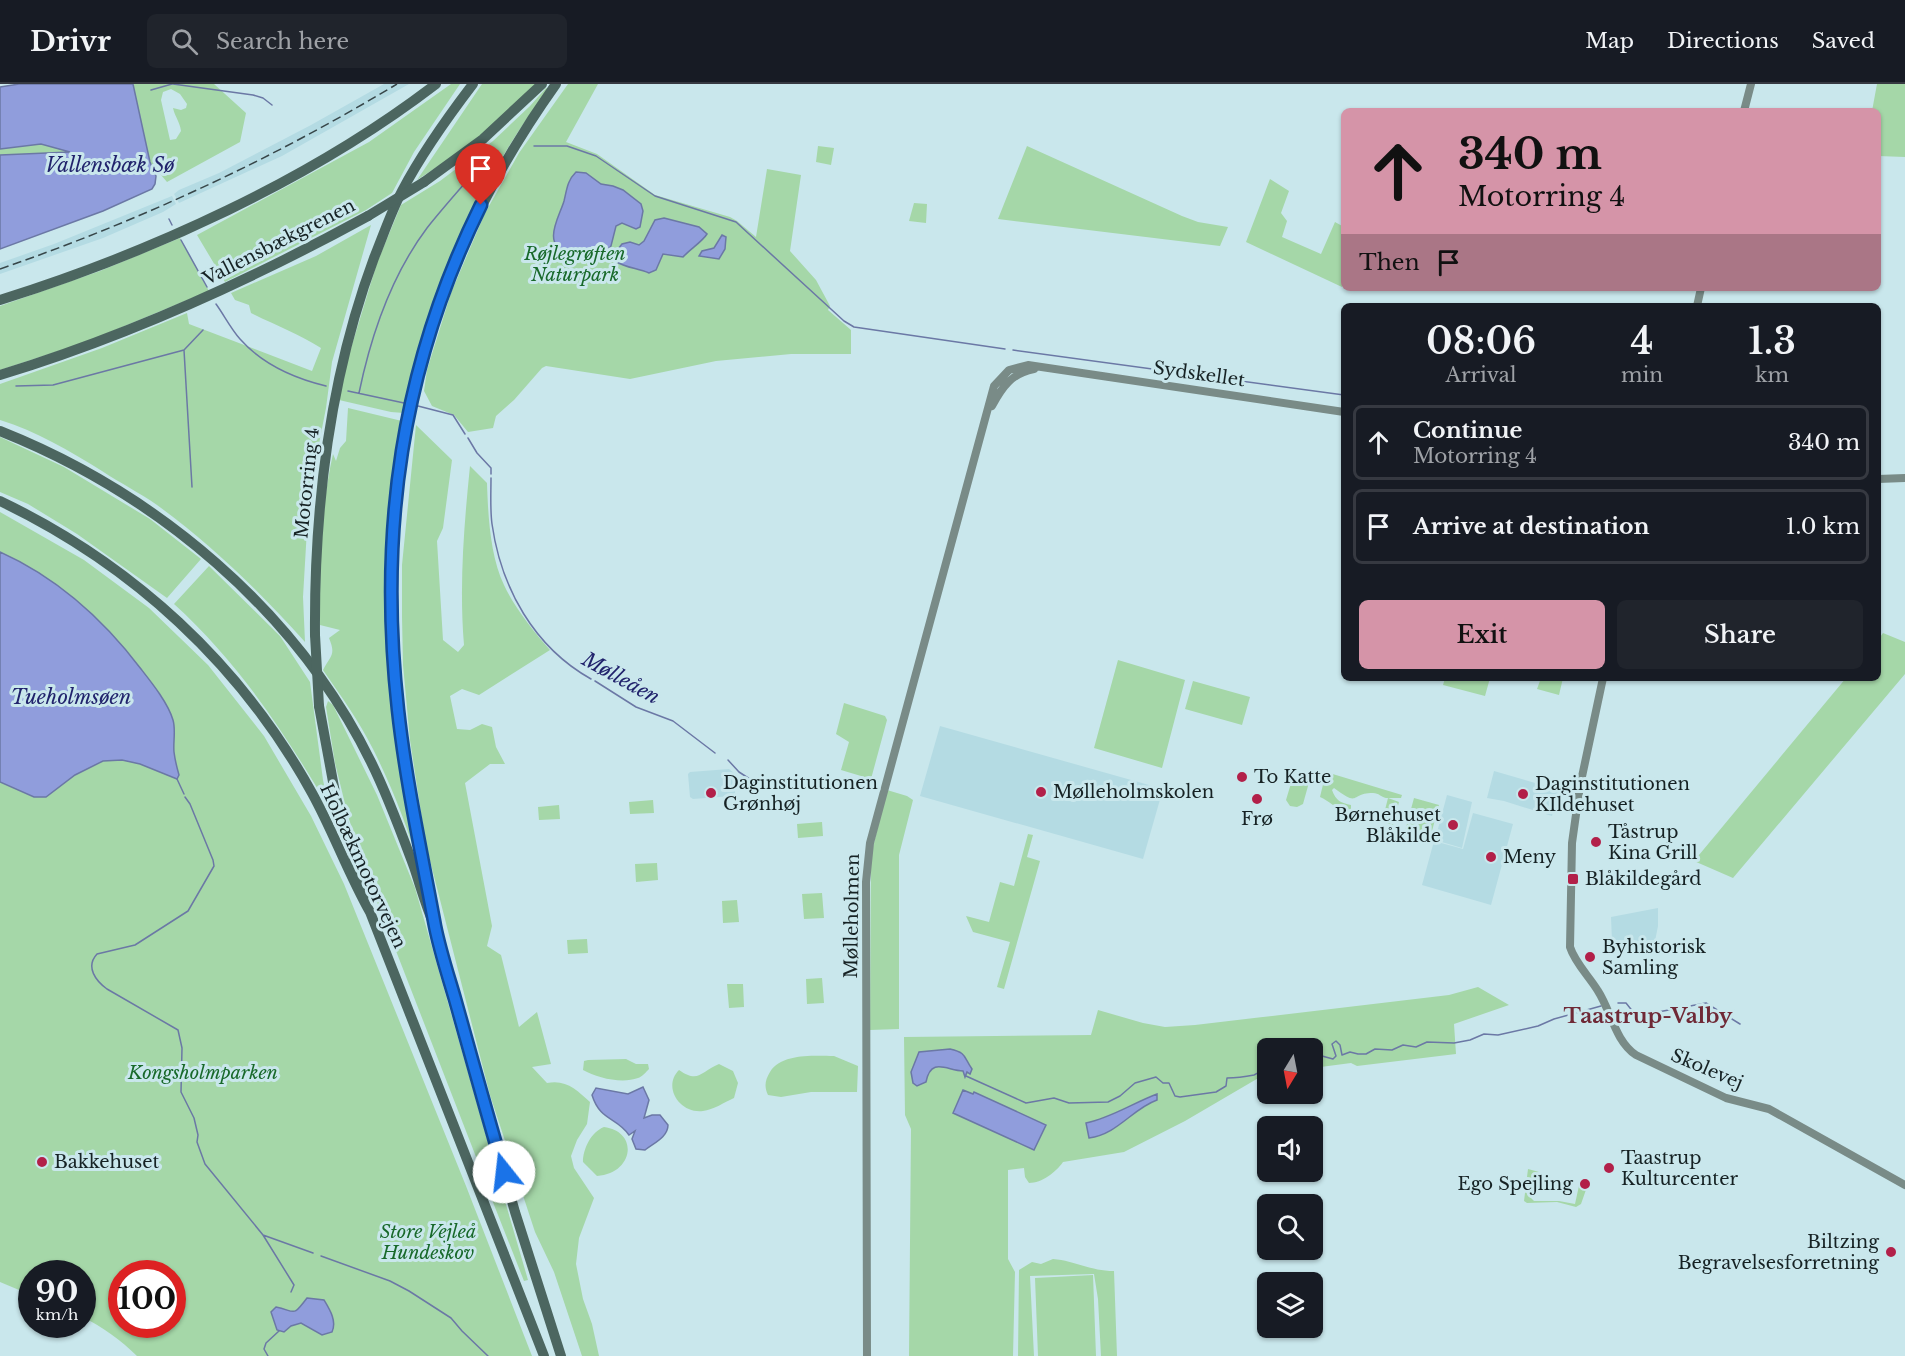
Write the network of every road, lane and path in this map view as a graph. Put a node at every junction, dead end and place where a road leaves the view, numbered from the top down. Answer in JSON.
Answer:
{"nodes":[{"id":1,"x":436,"y":84,"type":"edge"},
{"id":2,"x":473,"y":84,"type":"edge"},
{"id":3,"x":542,"y":84,"type":"edge"},
{"id":4,"x":556,"y":84,"type":"edge"},
{"id":5,"x":1751,"y":84,"type":"edge"},
{"id":6,"x":1745,"y":108,"type":"edge"},
{"id":7,"x":0,"y":300,"type":"edge"},
{"id":8,"x":0,"y":375,"type":"edge"},
{"id":9,"x":1002,"y":382,"type":"joint"},
{"id":10,"x":1341,"y":412,"type":"edge"},
{"id":11,"x":0,"y":431,"type":"edge"},
{"id":12,"x":1905,"y":478,"type":"edge"},
{"id":13,"x":1881,"y":479,"type":"edge"},
{"id":14,"x":0,"y":501,"type":"edge"},
{"id":15,"x":1602,"y":681,"type":"edge"},
{"id":16,"x":370,"y":912,"type":"junction"},
{"id":17,"x":435,"y":927,"type":"junction"},
{"id":18,"x":1905,"y":1185,"type":"edge"},
{"id":19,"x":543,"y":1356,"type":"edge"},
{"id":20,"x":561,"y":1356,"type":"edge"},
{"id":21,"x":867,"y":1356,"type":"edge"}],
"edges":[{"from":1,"to":7,"type":"highway"},
{"from":2,"to":16,"type":"highway","name":"Motorring 4","bridge":true},
{"from":3,"to":8,"type":"highway","name":"Vallensbækgrenen","bridge":true},
{"from":4,"to":17,"type":"highway"},
{"from":5,"to":6,"type":"street"},
{"from":9,"to":10,"type":"street","name":"Sydskellet"},
{"from":9,"to":21,"type":"street","name":"Mølleholmen"},
{"from":11,"to":17,"type":"highway"},
{"from":12,"to":13,"type":"street"},
{"from":14,"to":16,"type":"highway","name":"Holbækmotorvejen"},
{"from":15,"to":18,"type":"street","name":"Skolevej"},
{"from":16,"to":19,"type":"highway","name":"Holbækmotorvejen"},
{"from":17,"to":20,"type":"highway"}]}
